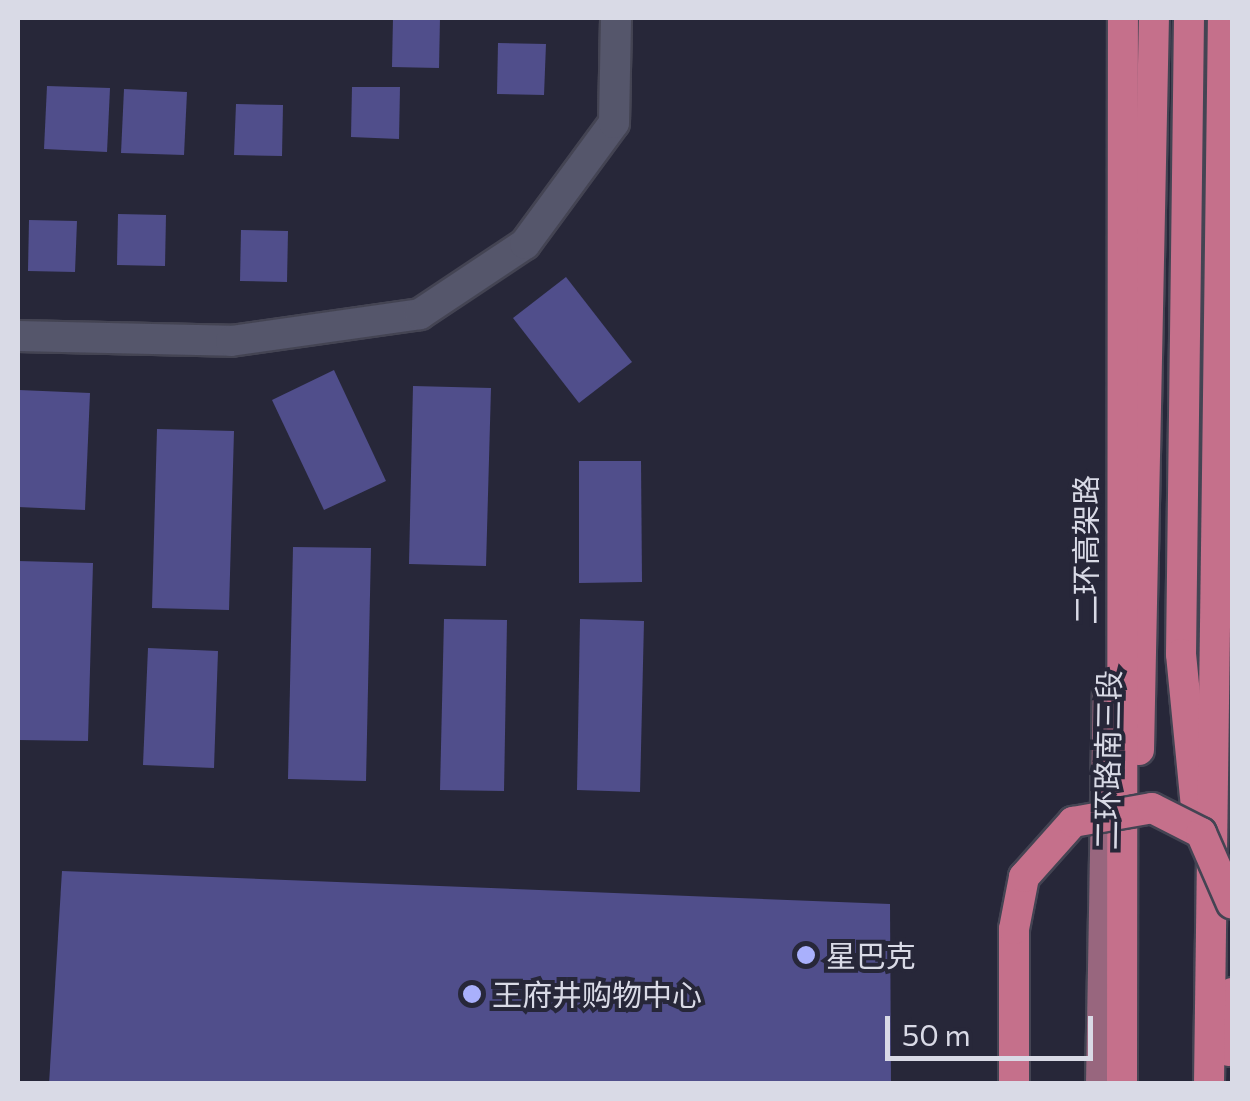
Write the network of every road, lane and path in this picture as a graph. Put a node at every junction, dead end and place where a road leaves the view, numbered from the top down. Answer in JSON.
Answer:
{"nodes":[{"id":1,"x":616,"y":18,"type":"edge"},
{"id":2,"x":1113,"y":18,"type":"edge"},
{"id":3,"x":1123,"y":18,"type":"edge"},
{"id":4,"x":1154,"y":18,"type":"edge"},
{"id":5,"x":1189,"y":18,"type":"edge"},
{"id":6,"x":1223,"y":18,"type":"edge"},
{"id":7,"x":1118,"y":90,"type":"junction"},
{"id":8,"x":18,"y":336,"type":"edge"},
{"id":9,"x":1232,"y":904,"type":"edge"},
{"id":10,"x":1127,"y":908,"type":"junction"},
{"id":11,"x":1211,"y":948,"type":"junction"},
{"id":12,"x":1232,"y":992,"type":"edge"},
{"id":13,"x":1116,"y":1080,"type":"edge"},
{"id":14,"x":1014,"y":1084,"type":"edge"},
{"id":15,"x":1210,"y":1084,"type":"edge"},
{"id":16,"x":1228,"y":1084,"type":"edge"}],
"edges":[{"from":1,"to":8,"type":"lane"},
{"from":2,"to":7,"type":"main road","name":"二环路南三段"},
{"from":3,"to":7,"type":"main road"},
{"from":3,"to":10,"type":"highway","name":"二环高架路"},
{"from":4,"to":10,"type":"highway"},
{"from":5,"to":11,"type":"highway","bridge":true},
{"from":6,"to":11,"type":"highway","bridge":true},
{"from":7,"to":13,"type":"main road","name":"二环路南三段"},
{"from":9,"to":14,"type":"highway","bridge":true},
{"from":10,"to":13,"type":"highway","name":"二环高架路"},
{"from":11,"to":15,"type":"highway"},
{"from":12,"to":16,"type":"highway"}]}
